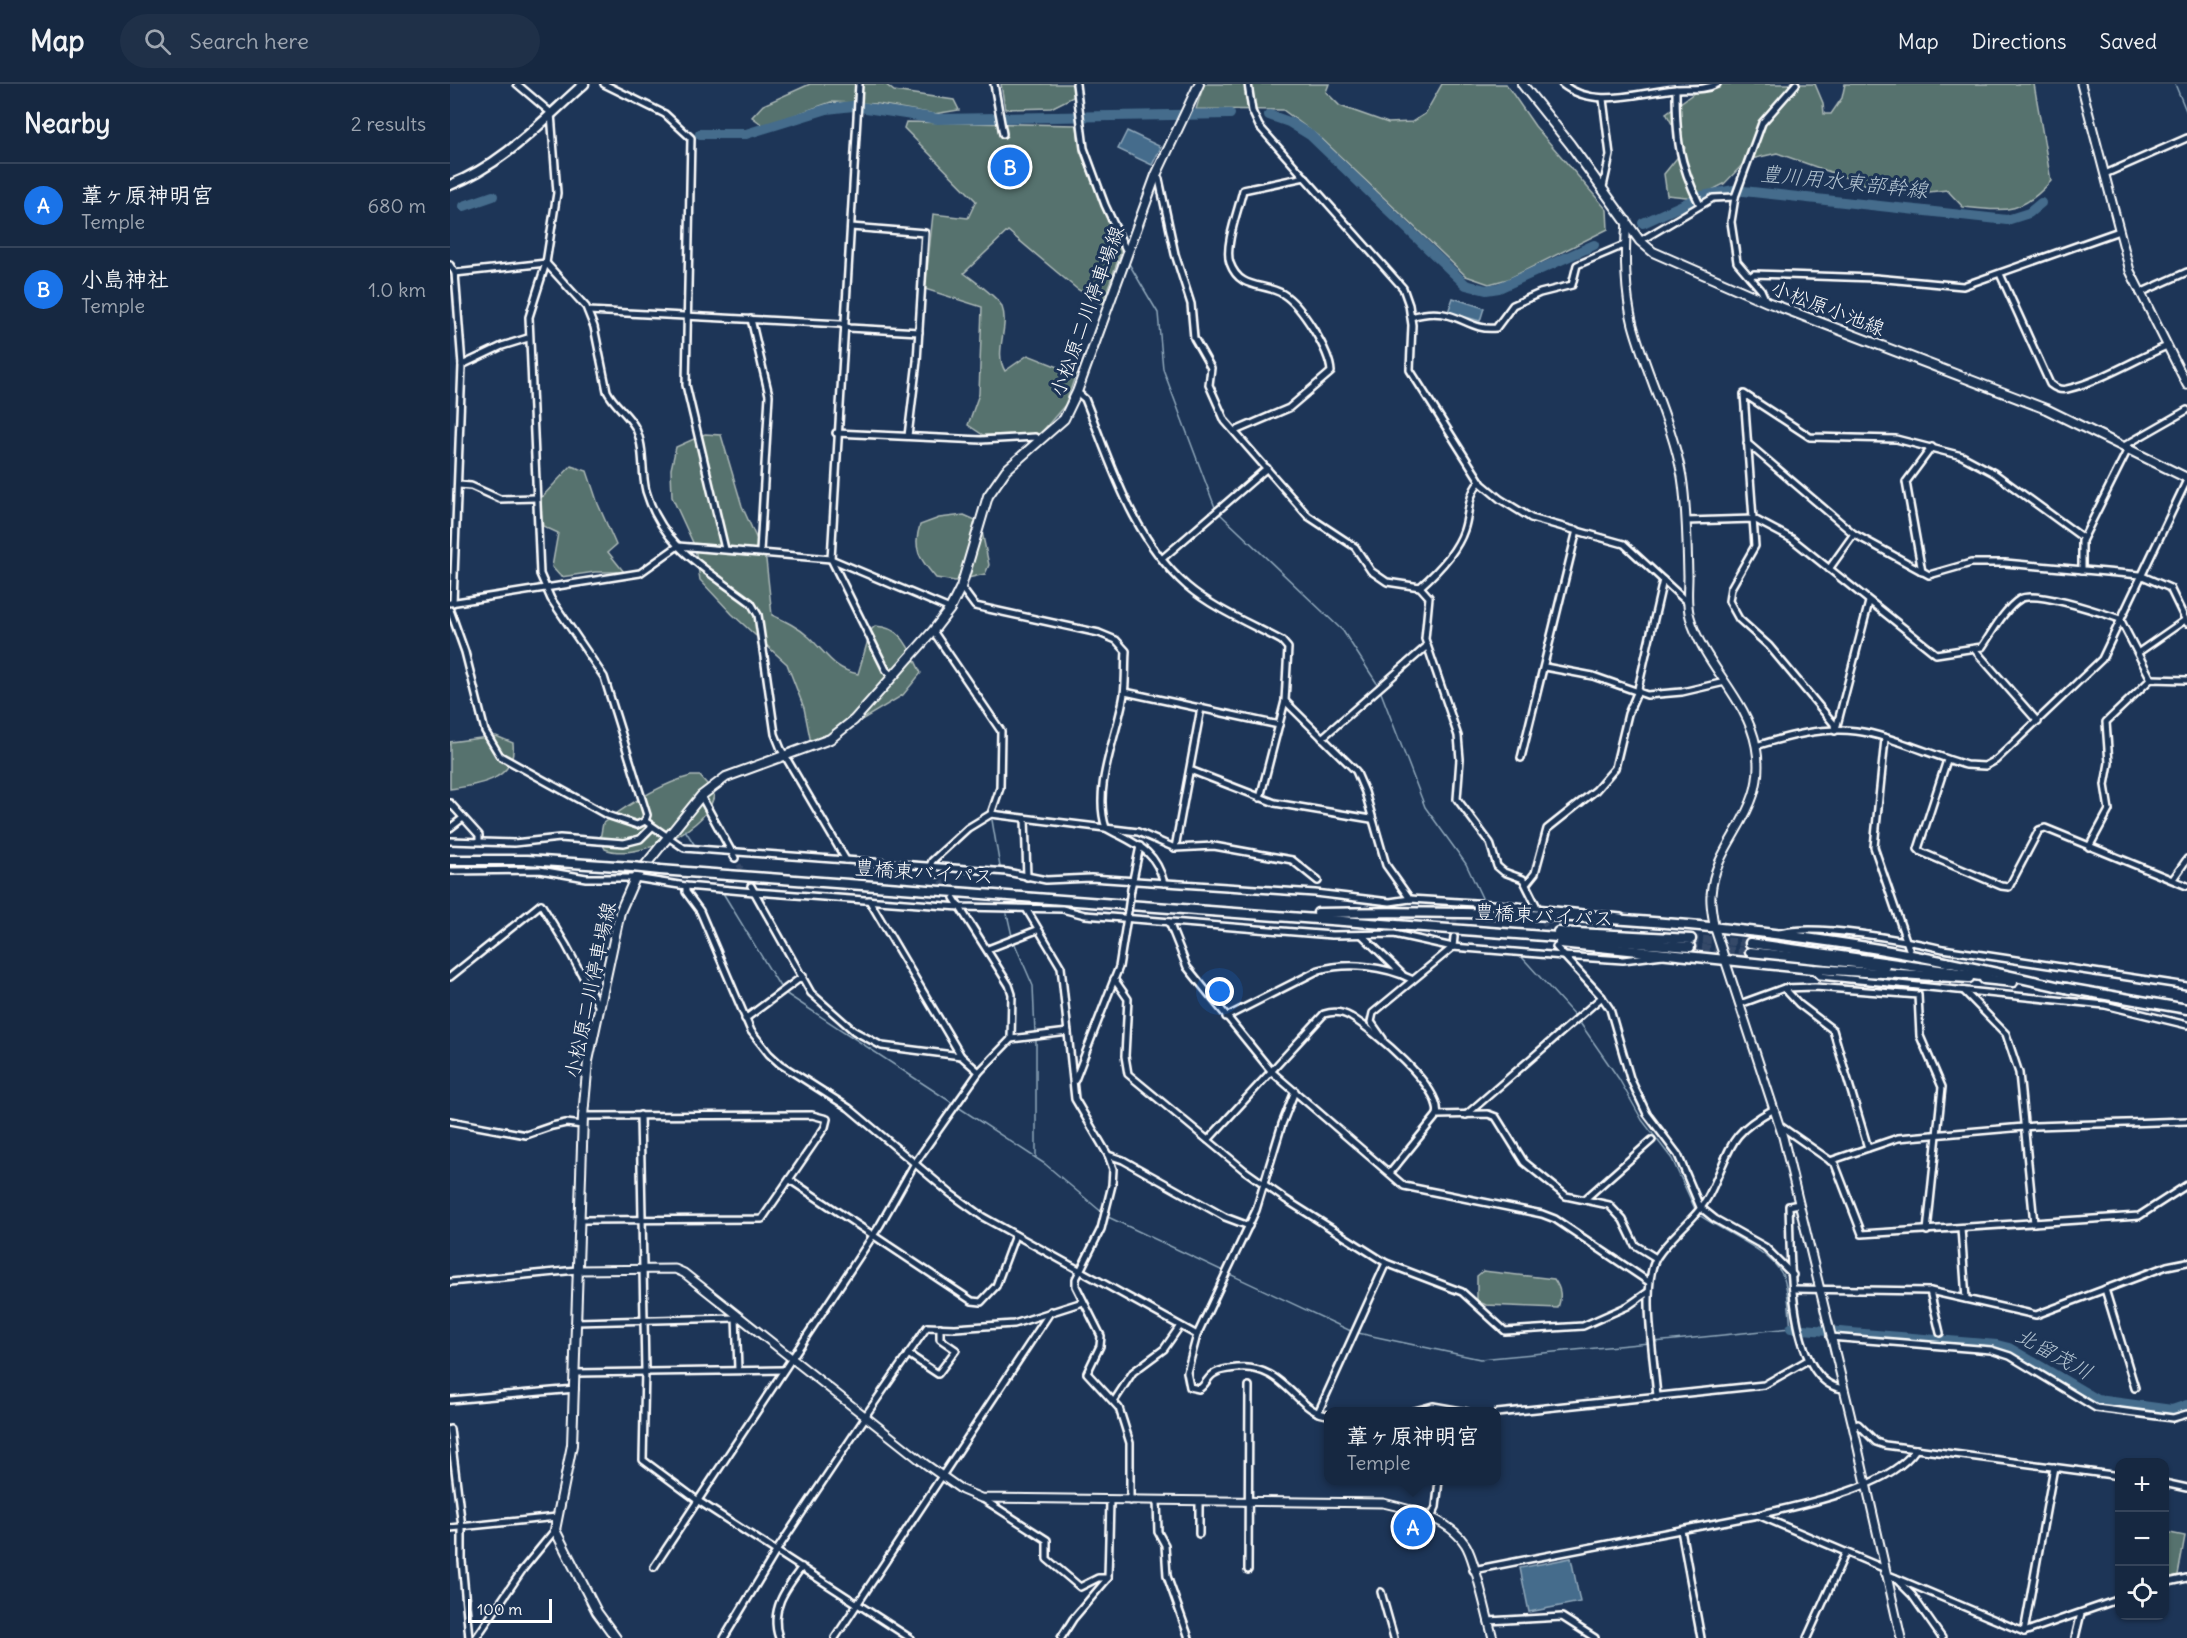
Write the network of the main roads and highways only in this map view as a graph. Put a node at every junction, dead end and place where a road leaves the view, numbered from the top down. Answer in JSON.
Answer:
{"nodes":[{"id":1,"x":584,"y":84,"type":"edge"},
{"id":2,"x":1199,"y":84,"type":"edge"},
{"id":3,"x":1522,"y":84,"type":"edge"},
{"id":4,"x":450,"y":185,"type":"edge"},
{"id":5,"x":2187,"y":479,"type":"edge"},
{"id":6,"x":450,"y":860,"type":"edge"},
{"id":7,"x":1266,"y":914,"type":"junction"},
{"id":8,"x":1396,"y":924,"type":"junction"},
{"id":9,"x":1488,"y":932,"type":"junction"},
{"id":10,"x":1969,"y":978,"type":"junction"},
{"id":11,"x":2020,"y":982,"type":"junction"},
{"id":12,"x":2070,"y":989,"type":"junction"},
{"id":13,"x":2187,"y":1009,"type":"edge"},
{"id":14,"x":616,"y":1638,"type":"edge"}],
"edges":[{"from":1,"to":4,"type":"highway"},
{"from":2,"to":14,"type":"main road","name":"小松原二川停車場線"},
{"from":3,"to":5,"type":"main road","name":"小松原小池線"},
{"from":6,"to":7,"type":"highway","name":"豊橋東バイパス","bridge":true},
{"from":7,"to":8,"type":"highway","name":"豊橋東バイパス"},
{"from":7,"to":12,"type":"highway"},
{"from":8,"to":9,"type":"highway","name":"豊橋東バイパス"},
{"from":8,"to":9,"type":"highway","name":"豊橋東バイパス"},
{"from":9,"to":10,"type":"highway"},
{"from":10,"to":11,"type":"highway"},
{"from":10,"to":11,"type":"highway"},
{"from":11,"to":12,"type":"highway"},
{"from":12,"to":13,"type":"highway"}]}
